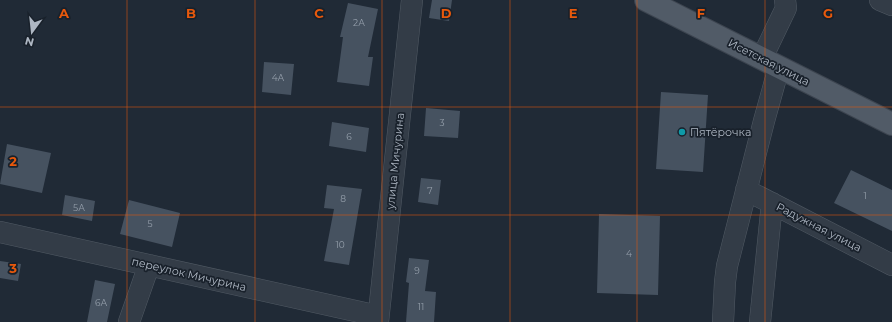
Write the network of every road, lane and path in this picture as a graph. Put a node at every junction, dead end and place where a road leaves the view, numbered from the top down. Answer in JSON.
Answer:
{"nodes":[{"id":1,"x":412,"y":0,"type":"edge"},
{"id":2,"x":646,"y":0,"type":"edge"},
{"id":3,"x":785,"y":0,"type":"edge"},
{"id":4,"x":880,"y":0,"type":"edge"},
{"id":5,"x":892,"y":5,"type":"edge"},
{"id":6,"x":771,"y":62,"type":"junction"},
{"id":7,"x":892,"y":124,"type":"edge"},
{"id":8,"x":746,"y":190,"type":"junction"},
{"id":9,"x":772,"y":203,"type":"junction"},
{"id":10,"x":0,"y":232,"type":"edge"},
{"id":11,"x":892,"y":264,"type":"edge"},
{"id":12,"x":149,"y":265,"type":"junction"},
{"id":13,"x":378,"y":319,"type":"edge"},
{"id":14,"x":129,"y":322,"type":"edge"},
{"id":15,"x":723,"y":322,"type":"edge"},
{"id":16,"x":760,"y":322,"type":"edge"}],
"edges":[{"from":1,"to":13,"type":"street","name":"улица Мичурина"},
{"from":2,"to":6,"type":"main road","name":"Исетская улица"},
{"from":3,"to":6,"type":"street"},
{"from":4,"to":5,"type":"street"},
{"from":6,"to":7,"type":"main road","name":"Исетская улица"},
{"from":6,"to":8,"type":"street"},
{"from":8,"to":9,"type":"street","name":"Радужная улица"},
{"from":8,"to":15,"type":"street"},
{"from":9,"to":11,"type":"street","name":"Радужная улица"},
{"from":9,"to":16,"type":"street"},
{"from":10,"to":12,"type":"street","name":"переулок Мичурина"},
{"from":12,"to":13,"type":"street","name":"переулок Мичурина"},
{"from":12,"to":14,"type":"street"}]}
